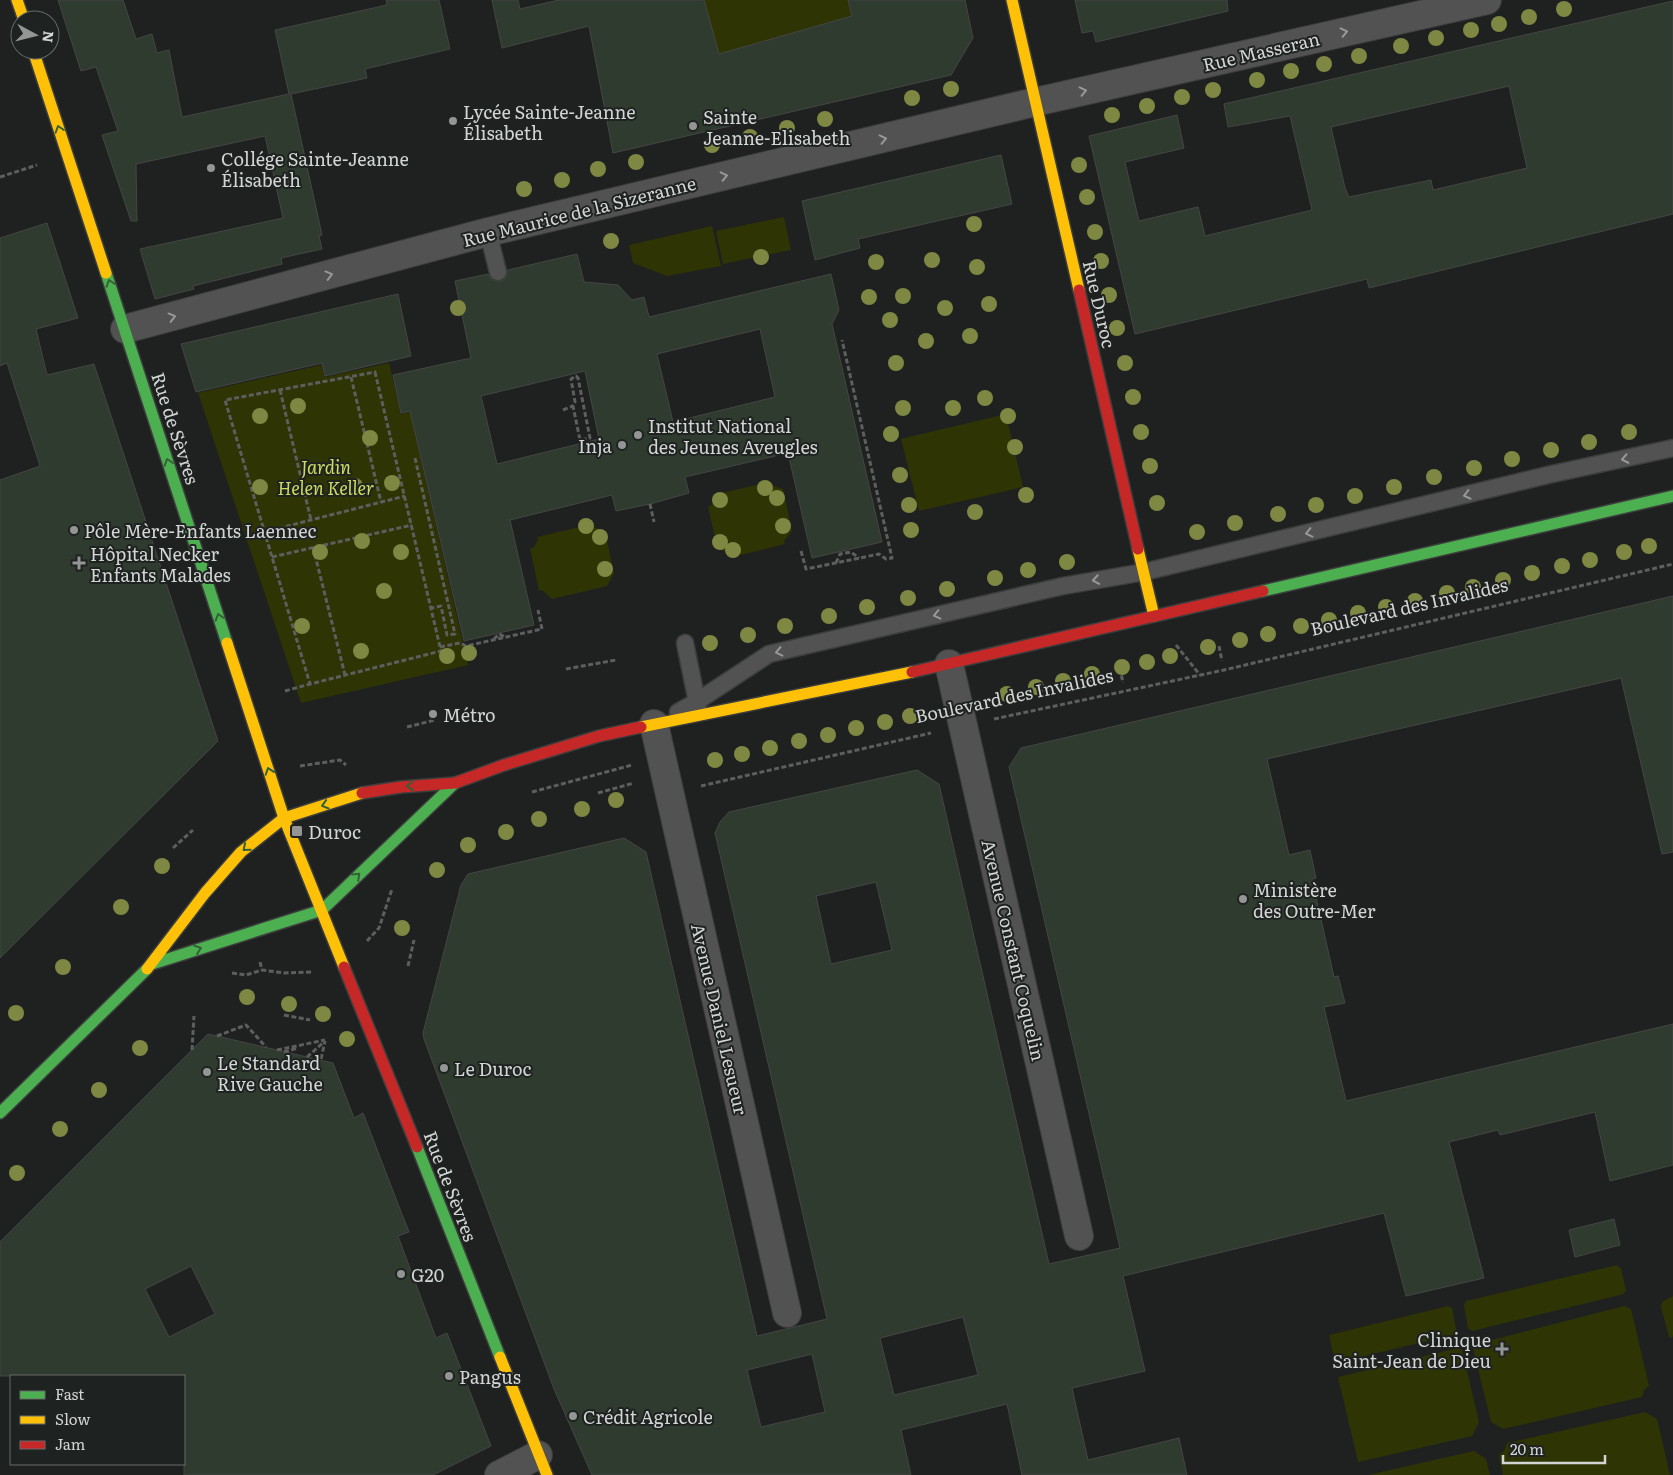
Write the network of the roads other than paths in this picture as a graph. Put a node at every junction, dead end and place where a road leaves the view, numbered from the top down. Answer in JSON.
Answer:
{"nodes":[{"id":1,"x":1012,"y":0,"type":"edge"},
{"id":2,"x":1487,"y":0,"type":"edge"},
{"id":3,"x":36,"y":60,"type":"edge"},
{"id":4,"x":1035,"y":102,"type":"junction"},
{"id":5,"x":488,"y":232,"type":"junction"},
{"id":6,"x":498,"y":272,"type":"dead end"},
{"id":7,"x":125,"y":330,"type":"junction"},
{"id":8,"x":1673,"y":448,"type":"edge"},
{"id":9,"x":1673,"y":496,"type":"edge"},
{"id":10,"x":1144,"y":572,"type":"junction"},
{"id":11,"x":1154,"y":616,"type":"junction"},
{"id":12,"x":685,"y":643,"type":"dead end"},
{"id":13,"x":949,"y":664,"type":"junction"},
{"id":14,"x":698,"y":709,"type":"junction"},
{"id":15,"x":654,"y":724,"type":"junction"},
{"id":16,"x":455,"y":783,"type":"junction"},
{"id":17,"x":284,"y":818,"type":"junction"},
{"id":18,"x":322,"y":910,"type":"junction"},
{"id":19,"x":152,"y":964,"type":"junction"},
{"id":20,"x":0,"y":1113,"type":"edge"},
{"id":21,"x":1079,"y":1236,"type":"dead end"},
{"id":22,"x":787,"y":1313,"type":"dead end"},
{"id":23,"x":542,"y":1465,"type":"edge"},
{"id":24,"x":499,"y":1475,"type":"edge"}],
"edges":[{"from":1,"to":4,"type":"main road","name":"Rue Duroc"},
{"from":4,"to":2,"type":"street","name":"Rue Masseran","one_way":true},
{"from":7,"to":3,"type":"main road","name":"Rue de Sèvres","one_way":true},
{"from":5,"to":4,"type":"street","name":"Rue Maurice de la Sizeranne","one_way":true},
{"from":4,"to":10,"type":"main road","name":"Rue Duroc"},
{"from":5,"to":6,"type":"lane"},
{"from":7,"to":5,"type":"street","name":"Rue Maurice de la Sizeranne","one_way":true},
{"from":17,"to":7,"type":"main road","name":"Rue de Sèvres","one_way":true},
{"from":8,"to":10,"type":"lane","one_way":true},
{"from":9,"to":11,"type":"main road"},
{"from":10,"to":11,"type":"main road","name":"Rue Duroc"},
{"from":10,"to":14,"type":"lane","one_way":true},
{"from":11,"to":13,"type":"main road"},
{"from":12,"to":14,"type":"lane"},
{"from":13,"to":14,"type":"main road"},
{"from":13,"to":21,"type":"street","name":"Avenue Constant Coquelin"},
{"from":14,"to":15,"type":"lane"},
{"from":15,"to":16,"type":"main road"},
{"from":15,"to":22,"type":"street","name":"Avenue Daniel Lesueur"},
{"from":16,"to":17,"type":"main road","one_way":true},
{"from":18,"to":16,"type":"main road","one_way":true},
{"from":17,"to":18,"type":"main road","name":"Rue de Sèvres"},
{"from":17,"to":19,"type":"main road","one_way":true},
{"from":19,"to":18,"type":"main road","one_way":true},
{"from":18,"to":23,"type":"main road","name":"Rue de Sèvres"},
{"from":19,"to":20,"type":"main road"},
{"from":23,"to":24,"type":"street"}]}
